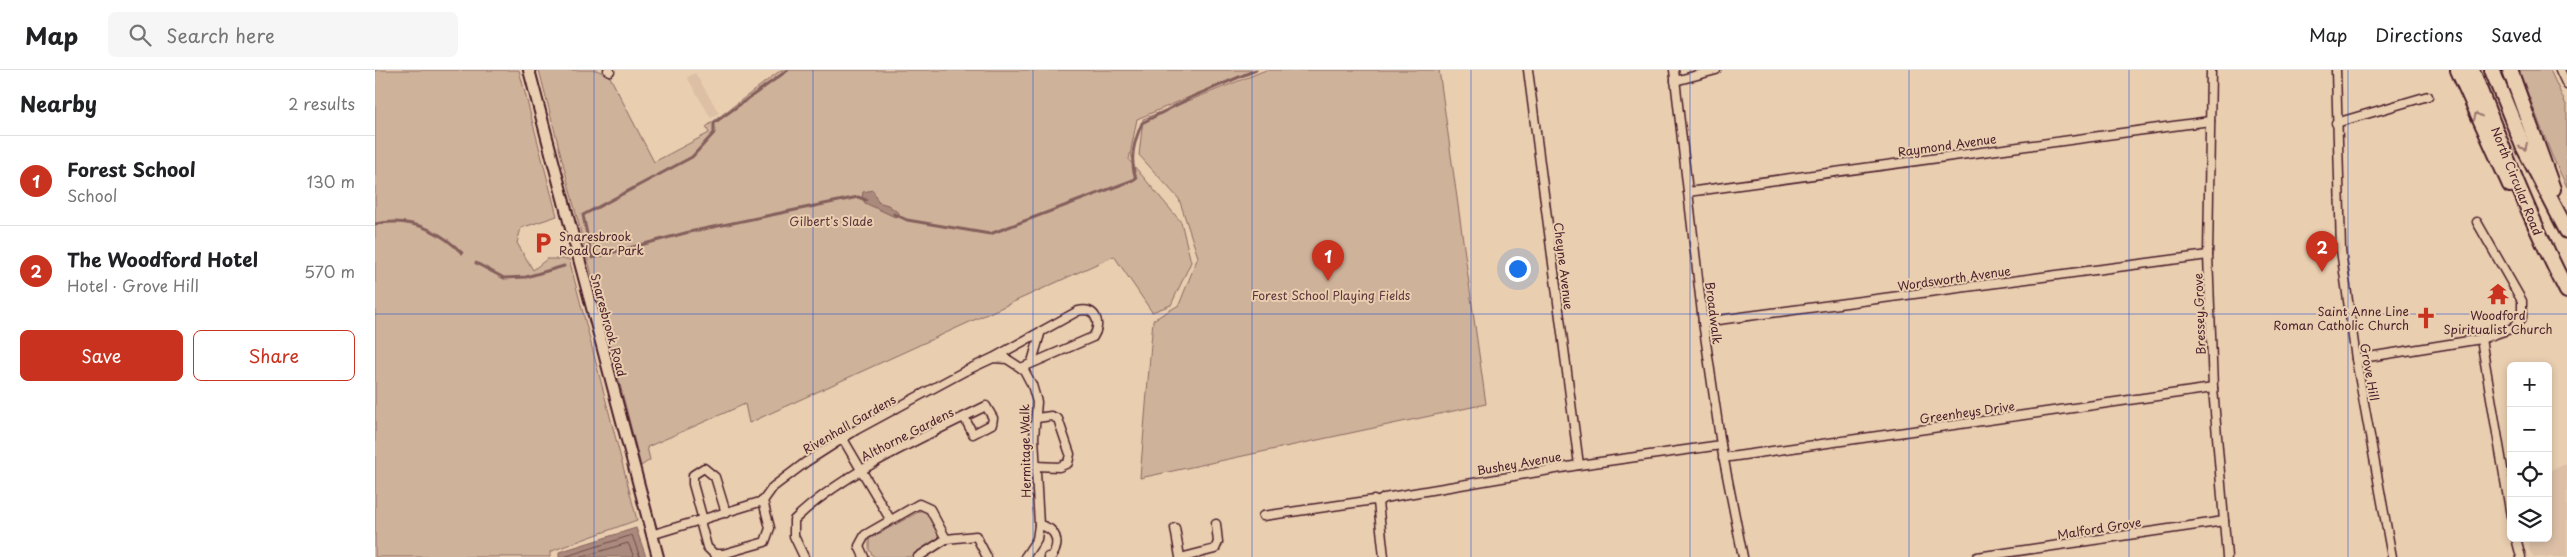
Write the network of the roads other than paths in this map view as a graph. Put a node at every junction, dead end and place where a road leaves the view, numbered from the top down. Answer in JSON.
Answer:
{"nodes":[{"id":1,"x":529,"y":70,"type":"edge"},
{"id":2,"x":1528,"y":70,"type":"edge"},
{"id":3,"x":1674,"y":70,"type":"edge"},
{"id":4,"x":1716,"y":70,"type":"edge"},
{"id":5,"x":2211,"y":70,"type":"edge"},
{"id":6,"x":2336,"y":70,"type":"edge"},
{"id":7,"x":2458,"y":70,"type":"edge"},
{"id":8,"x":2472,"y":70,"type":"edge"},
{"id":9,"x":2492,"y":70,"type":"edge"},
{"id":10,"x":2510,"y":70,"type":"edge"},
{"id":11,"x":2560,"y":70,"type":"edge"},
{"id":12,"x":1675,"y":81,"type":"junction"},
{"id":13,"x":2567,"y":85,"type":"edge"},
{"id":14,"x":2428,"y":96,"type":"dead end"},
{"id":15,"x":2210,"y":121,"type":"junction"},
{"id":16,"x":2336,"y":123,"type":"junction"},
{"id":17,"x":1688,"y":192,"type":"junction"},
{"id":18,"x":2477,"y":222,"type":"dead end"},
{"id":19,"x":2567,"y":226,"type":"edge"},
{"id":20,"x":2567,"y":231,"type":"edge"},
{"id":21,"x":2547,"y":253,"type":"junction"},
{"id":22,"x":2208,"y":255,"type":"junction"},
{"id":23,"x":2567,"y":291,"type":"edge"},
{"id":24,"x":1703,"y":322,"type":"junction"},
{"id":25,"x":1040,"y":334,"type":"junction"},
{"id":26,"x":2481,"y":339,"type":"junction"},
{"id":27,"x":993,"y":358,"type":"junction"},
{"id":28,"x":1007,"y":359,"type":"joint"},
{"id":29,"x":2356,"y":359,"type":"junction"},
{"id":30,"x":1032,"y":362,"type":"junction"},
{"id":31,"x":1021,"y":368,"type":"junction"},
{"id":32,"x":2213,"y":388,"type":"junction"},
{"id":33,"x":964,"y":417,"type":"dead end"},
{"id":34,"x":1037,"y":418,"type":"junction"},
{"id":35,"x":843,"y":439,"type":"junction"},
{"id":36,"x":1721,"y":445,"type":"junction"},
{"id":37,"x":1723,"y":458,"type":"junction"},
{"id":38,"x":1579,"y":465,"type":"junction"},
{"id":39,"x":1035,"y":466,"type":"junction"},
{"id":40,"x":860,"y":471,"type":"junction"},
{"id":41,"x":2508,"y":497,"type":"edge"},
{"id":42,"x":763,"y":501,"type":"junction"},
{"id":43,"x":1378,"y":502,"type":"junction"},
{"id":44,"x":726,"y":513,"type":"junction"},
{"id":45,"x":1263,"y":516,"type":"dead end"},
{"id":46,"x":890,"y":519,"type":"junction"},
{"id":47,"x":701,"y":521,"type":"junction"},
{"id":48,"x":2224,"y":521,"type":"junction"},
{"id":49,"x":1216,"y":524,"type":"dead end"},
{"id":50,"x":1039,"y":525,"type":"junction"},
{"id":51,"x":1175,"y":528,"type":"dead end"},
{"id":52,"x":651,"y":536,"type":"junction"},
{"id":53,"x":946,"y":540,"type":"junction"},
{"id":54,"x":2517,"y":542,"type":"edge"},
{"id":55,"x":1027,"y":556,"type":"edge"},
{"id":56,"x":657,"y":557,"type":"edge"},
{"id":57,"x":804,"y":557,"type":"edge"},
{"id":58,"x":864,"y":557,"type":"edge"},
{"id":59,"x":918,"y":557,"type":"edge"},
{"id":60,"x":985,"y":557,"type":"edge"},
{"id":61,"x":1048,"y":557,"type":"edge"},
{"id":62,"x":1180,"y":557,"type":"edge"},
{"id":63,"x":1184,"y":557,"type":"edge"},
{"id":64,"x":1384,"y":557,"type":"edge"},
{"id":65,"x":1743,"y":557,"type":"edge"},
{"id":66,"x":1977,"y":557,"type":"edge"},
{"id":67,"x":2227,"y":557,"type":"edge"},
{"id":68,"x":2392,"y":557,"type":"edge"},
{"id":69,"x":2521,"y":557,"type":"edge"}],
"edges":[{"from":1,"to":52,"type":"street","name":"Snaresbrook Road"},
{"from":2,"to":38,"type":"street","name":"Cheyne Avenue"},
{"from":3,"to":12,"type":"street","name":"Broadwalk"},
{"from":4,"to":12,"type":"street"},
{"from":5,"to":15,"type":"street","name":"Bressey Grove"},
{"from":6,"to":16,"type":"street","name":"Grove Hill"},
{"from":21,"to":7,"type":"highway","one_way":true},
{"from":8,"to":21,"type":"highway","name":"North Circular Road"},
{"from":9,"to":20,"type":"highway","name":"North Circular Road","one_way":true},
{"from":10,"to":19,"type":"highway"},
{"from":11,"to":13,"type":"street"},
{"from":12,"to":17,"type":"street","name":"Broadwalk"},
{"from":14,"to":16,"type":"street"},
{"from":15,"to":17,"type":"street","name":"Raymond Avenue"},
{"from":15,"to":22,"type":"street","name":"Bressey Grove"},
{"from":16,"to":29,"type":"street","name":"Grove Hill"},
{"from":17,"to":24,"type":"street","name":"Broadwalk"},
{"from":18,"to":26,"type":"street"},
{"from":21,"to":23,"type":"highway","name":"North Circular Road"},
{"from":22,"to":24,"type":"street","name":"Wordsworth Avenue"},
{"from":22,"to":32,"type":"street","name":"Bressey Grove"},
{"from":24,"to":36,"type":"street","name":"Broadwalk"},
{"from":25,"to":27,"type":"street"},
{"from":25,"to":30,"type":"street"},
{"from":25,"to":30,"type":"street"},
{"from":26,"to":29,"type":"street"},
{"from":26,"to":41,"type":"street"},
{"from":27,"to":28,"type":"street","name":"Rivenhall Gardens"},
{"from":27,"to":35,"type":"street","name":"Rivenhall Gardens"},
{"from":28,"to":31,"type":"street","name":"Hermitage Walk"},
{"from":29,"to":68,"type":"street","name":"Grove Hill"},
{"from":30,"to":31,"type":"street"},
{"from":31,"to":34,"type":"street","name":"Hermitage Walk"},
{"from":32,"to":37,"type":"street","name":"Greenheys Drive"},
{"from":32,"to":48,"type":"street","name":"Bressey Grove"},
{"from":33,"to":40,"type":"street","name":"Althorne Gardens"},
{"from":34,"to":39,"type":"street","name":"Hermitage Walk"},
{"from":34,"to":39,"type":"street"},
{"from":35,"to":40,"type":"street","name":"Althorne Gardens"},
{"from":35,"to":42,"type":"street","name":"Rivenhall Gardens"},
{"from":36,"to":37,"type":"street","name":"Broadwalk"},
{"from":36,"to":38,"type":"street","name":"Bushey Avenue"},
{"from":37,"to":65,"type":"street","name":"Broadwalk"},
{"from":38,"to":43,"type":"street","name":"Bushey Avenue"},
{"from":39,"to":50,"type":"street","name":"Hermitage Walk"},
{"from":40,"to":46,"type":"street","name":"Althorne Gardens"},
{"from":40,"to":57,"type":"street","name":"Althorne Gardens"},
{"from":42,"to":44,"type":"street"},
{"from":42,"to":47,"type":"street"},
{"from":43,"to":45,"type":"street","name":"Bushey Avenue"},
{"from":43,"to":64,"type":"street"},
{"from":44,"to":47,"type":"street"},
{"from":44,"to":47,"type":"street"},
{"from":46,"to":53,"type":"street"},
{"from":46,"to":58,"type":"street"},
{"from":47,"to":52,"type":"street"},
{"from":48,"to":66,"type":"street","name":"Malford Grove"},
{"from":48,"to":67,"type":"street","name":"Bressey Grove"},
{"from":49,"to":63,"type":"street"},
{"from":50,"to":55,"type":"street","name":"Hermitage Walk"},
{"from":50,"to":61,"type":"street"},
{"from":51,"to":62,"type":"street"},
{"from":52,"to":56,"type":"street","name":"Snaresbrook Road"},
{"from":53,"to":59,"type":"street"},
{"from":53,"to":60,"type":"street"},
{"from":54,"to":69,"type":"street"}]}
